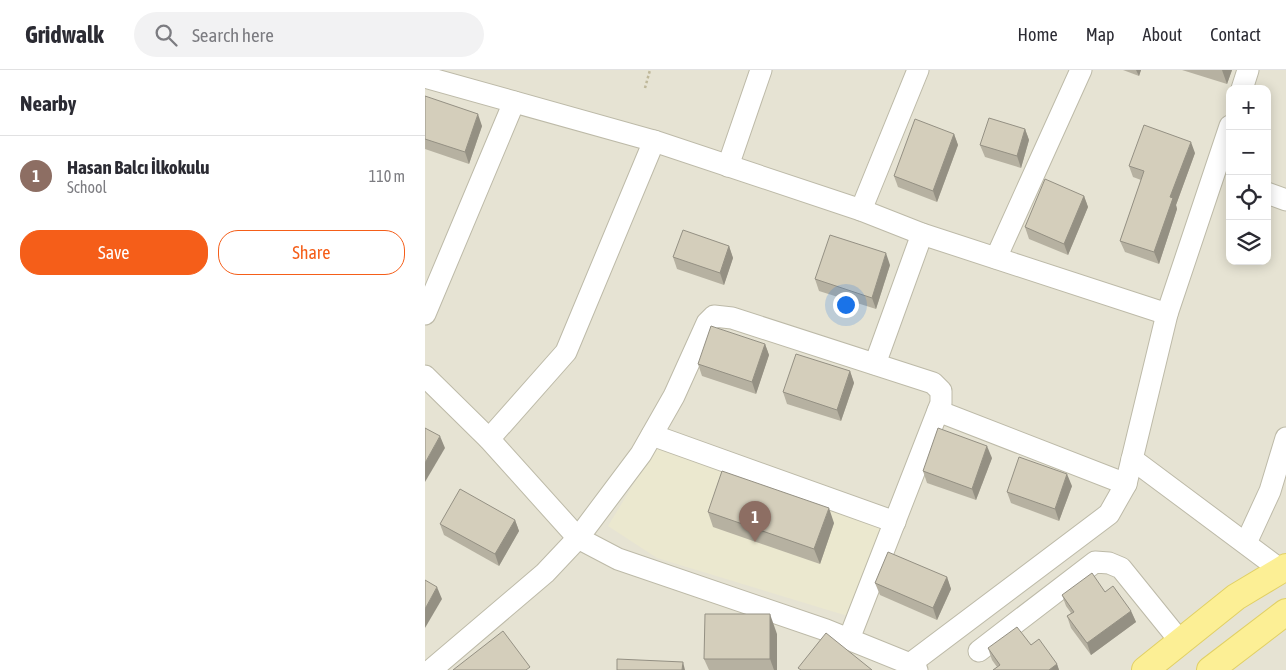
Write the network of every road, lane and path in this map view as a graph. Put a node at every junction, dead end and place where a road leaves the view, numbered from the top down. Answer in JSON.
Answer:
{"nodes":[{"id":1,"x":650,"y":70,"type":"edge"},
{"id":2,"x":761,"y":70,"type":"edge"},
{"id":3,"x":918,"y":70,"type":"edge"},
{"id":4,"x":1081,"y":70,"type":"edge"},
{"id":5,"x":1248,"y":70,"type":"edge"},
{"id":6,"x":425,"y":77,"type":"edge"},
{"id":7,"x":461,"y":78,"type":"edge"},
{"id":8,"x":1243,"y":85,"type":"edge"},
{"id":9,"x":645,"y":88,"type":"dead end"},
{"id":10,"x":514,"y":102,"type":"junction"},
{"id":11,"x":1229,"y":130,"type":"edge"},
{"id":12,"x":654,"y":142,"type":"junction"},
{"id":13,"x":728,"y":166,"type":"junction"},
{"id":14,"x":1222,"y":177,"type":"edge"},
{"id":15,"x":1271,"y":194,"type":"edge"},
{"id":16,"x":1286,"y":200,"type":"edge"},
{"id":17,"x":861,"y":210,"type":"junction"},
{"id":18,"x":921,"y":234,"type":"junction"},
{"id":19,"x":996,"y":258,"type":"junction"},
{"id":20,"x":425,"y":314,"type":"edge"},
{"id":21,"x":1167,"y":314,"type":"junction"},
{"id":22,"x":875,"y":364,"type":"junction"},
{"id":23,"x":425,"y":376,"type":"edge"},
{"id":24,"x":938,"y":412,"type":"junction"},
{"id":25,"x":652,"y":435,"type":"junction"},
{"id":26,"x":1286,"y":438,"type":"edge"},
{"id":27,"x":489,"y":439,"type":"junction"},
{"id":28,"x":1132,"y":459,"type":"junction"},
{"id":29,"x":1126,"y":484,"type":"junction"},
{"id":30,"x":895,"y":522,"type":"junction"},
{"id":31,"x":578,"y":538,"type":"junction"},
{"id":32,"x":1246,"y":543,"type":"junction"},
{"id":33,"x":1284,"y":568,"type":"edge"},
{"id":34,"x":1286,"y":612,"type":"edge"},
{"id":35,"x":849,"y":639,"type":"junction"},
{"id":36,"x":1180,"y":641,"type":"junction"},
{"id":37,"x":979,"y":651,"type":"dead end"},
{"id":38,"x":913,"y":667,"type":"edge"},
{"id":39,"x":431,"y":670,"type":"edge"},
{"id":40,"x":1145,"y":670,"type":"edge"},
{"id":41,"x":1210,"y":670,"type":"edge"}],
"edges":[{"from":1,"to":9,"type":"path"},
{"from":2,"to":13,"type":"street"},
{"from":3,"to":17,"type":"street"},
{"from":4,"to":19,"type":"street"},
{"from":5,"to":8,"type":"street"},
{"from":6,"to":7,"type":"street"},
{"from":7,"to":10,"type":"street"},
{"from":10,"to":12,"type":"street"},
{"from":10,"to":20,"type":"street"},
{"from":11,"to":14,"type":"street"},
{"from":12,"to":13,"type":"street"},
{"from":12,"to":27,"type":"street"},
{"from":13,"to":17,"type":"street"},
{"from":14,"to":21,"type":"street"},
{"from":15,"to":16,"type":"street"},
{"from":17,"to":18,"type":"street"},
{"from":18,"to":19,"type":"street"},
{"from":18,"to":22,"type":"street"},
{"from":19,"to":21,"type":"street"},
{"from":21,"to":28,"type":"street"},
{"from":22,"to":24,"type":"street"},
{"from":22,"to":25,"type":"street"},
{"from":23,"to":27,"type":"street"},
{"from":24,"to":29,"type":"street"},
{"from":24,"to":30,"type":"street"},
{"from":25,"to":30,"type":"street"},
{"from":25,"to":31,"type":"street"},
{"from":26,"to":32,"type":"street"},
{"from":27,"to":31,"type":"street"},
{"from":28,"to":29,"type":"street"},
{"from":28,"to":32,"type":"street"},
{"from":29,"to":38,"type":"street"},
{"from":30,"to":35,"type":"street"},
{"from":31,"to":35,"type":"street"},
{"from":31,"to":39,"type":"street"},
{"from":32,"to":33,"type":"street"},
{"from":33,"to":36,"type":"main road"},
{"from":34,"to":41,"type":"main road"},
{"from":35,"to":38,"type":"street"},
{"from":36,"to":37,"type":"street"},
{"from":36,"to":40,"type":"main road"}]}
